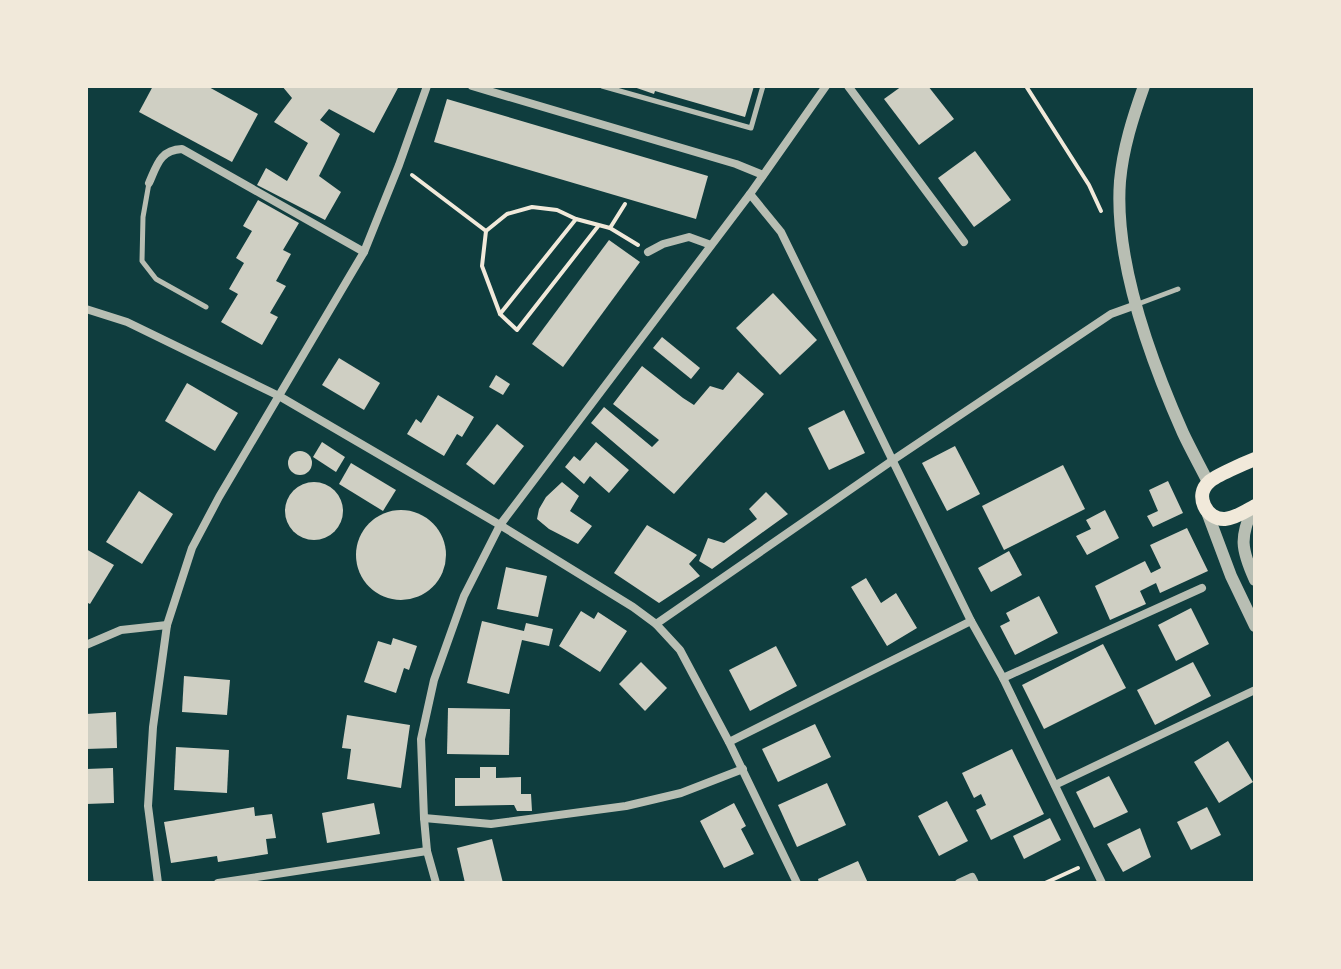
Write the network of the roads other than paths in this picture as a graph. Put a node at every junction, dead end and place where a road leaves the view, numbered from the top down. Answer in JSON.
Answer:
{"nodes":[{"id":1,"x":427,"y":86,"type":"edge"},
{"id":2,"x":472,"y":86,"type":"edge"},
{"id":3,"x":602,"y":86,"type":"edge"},
{"id":4,"x":763,"y":86,"type":"edge"},
{"id":5,"x":826,"y":86,"type":"edge"},
{"id":6,"x":848,"y":86,"type":"edge"},
{"id":7,"x":1144,"y":86,"type":"edge"},
{"id":8,"x":763,"y":175,"type":"junction"},
{"id":9,"x":149,"y":183,"type":"joint"},
{"id":10,"x":750,"y":194,"type":"junction"},
{"id":11,"x":964,"y":242,"type":"dead end"},
{"id":12,"x":711,"y":245,"type":"junction"},
{"id":13,"x":364,"y":252,"type":"junction"},
{"id":14,"x":648,"y":252,"type":"dead end"},
{"id":15,"x":1178,"y":289,"type":"dead end"},
{"id":16,"x":1136,"y":305,"type":"junction"},
{"id":17,"x":206,"y":307,"type":"dead end"},
{"id":18,"x":86,"y":309,"type":"edge"},
{"id":19,"x":279,"y":396,"type":"junction"},
{"id":20,"x":1255,"y":459,"type":"edge"},
{"id":21,"x":893,"y":460,"type":"junction"},
{"id":22,"x":1208,"y":482,"type":"junction"},
{"id":23,"x":1255,"y":506,"type":"edge"},
{"id":24,"x":1207,"y":512,"type":"junction"},
{"id":25,"x":500,"y":525,"type":"junction"},
{"id":26,"x":1255,"y":580,"type":"edge"},
{"id":27,"x":1202,"y":588,"type":"dead end"},
{"id":28,"x":971,"y":621,"type":"junction"},
{"id":29,"x":656,"y":624,"type":"junction"},
{"id":30,"x":167,"y":625,"type":"junction"},
{"id":31,"x":1255,"y":626,"type":"edge"},
{"id":32,"x":86,"y":645,"type":"edge"},
{"id":33,"x":1003,"y":678,"type":"junction"},
{"id":34,"x":1255,"y":690,"type":"edge"},
{"id":35,"x":729,"y":742,"type":"junction"},
{"id":36,"x":743,"y":769,"type":"junction"},
{"id":37,"x":1055,"y":785,"type":"junction"},
{"id":38,"x":424,"y":818,"type":"junction"},
{"id":39,"x":427,"y":851,"type":"junction"},
{"id":40,"x":158,"y":883,"type":"edge"},
{"id":41,"x":218,"y":883,"type":"edge"},
{"id":42,"x":436,"y":883,"type":"edge"},
{"id":43,"x":797,"y":883,"type":"edge"},
{"id":44,"x":959,"y":883,"type":"edge"},
{"id":45,"x":975,"y":883,"type":"edge"},
{"id":46,"x":1102,"y":883,"type":"edge"}],
"edges":[{"from":1,"to":13,"type":"street"},
{"from":2,"to":8,"type":"street"},
{"from":3,"to":4,"type":"lane"},
{"from":5,"to":8,"type":"street"},
{"from":6,"to":11,"type":"street"},
{"from":7,"to":16,"type":"street"},
{"from":8,"to":10,"type":"street"},
{"from":9,"to":13,"type":"street"},
{"from":9,"to":17,"type":"lane"},
{"from":10,"to":12,"type":"street"},
{"from":10,"to":21,"type":"street"},
{"from":12,"to":14,"type":"street"},
{"from":12,"to":25,"type":"street"},
{"from":13,"to":19,"type":"street"},
{"from":15,"to":16,"type":"lane"},
{"from":16,"to":21,"type":"street"},
{"from":16,"to":22,"type":"street"},
{"from":18,"to":19,"type":"street"},
{"from":19,"to":25,"type":"street"},
{"from":19,"to":30,"type":"street"},
{"from":20,"to":22,"type":"main road"},
{"from":21,"to":28,"type":"street"},
{"from":21,"to":29,"type":"street"},
{"from":22,"to":24,"type":"main road"},
{"from":23,"to":24,"type":"main road"},
{"from":23,"to":26,"type":"street"},
{"from":24,"to":31,"type":"street"},
{"from":25,"to":29,"type":"street"},
{"from":25,"to":38,"type":"street"},
{"from":27,"to":33,"type":"street"},
{"from":28,"to":33,"type":"street"},
{"from":28,"to":35,"type":"street"},
{"from":29,"to":35,"type":"street"},
{"from":30,"to":32,"type":"street"},
{"from":30,"to":40,"type":"street"},
{"from":33,"to":37,"type":"street"},
{"from":34,"to":37,"type":"street"},
{"from":35,"to":36,"type":"street"},
{"from":36,"to":38,"type":"street"},
{"from":36,"to":43,"type":"street"},
{"from":37,"to":46,"type":"street"},
{"from":38,"to":39,"type":"street"},
{"from":39,"to":41,"type":"street"},
{"from":39,"to":42,"type":"street"},
{"from":44,"to":45,"type":"street"}]}
